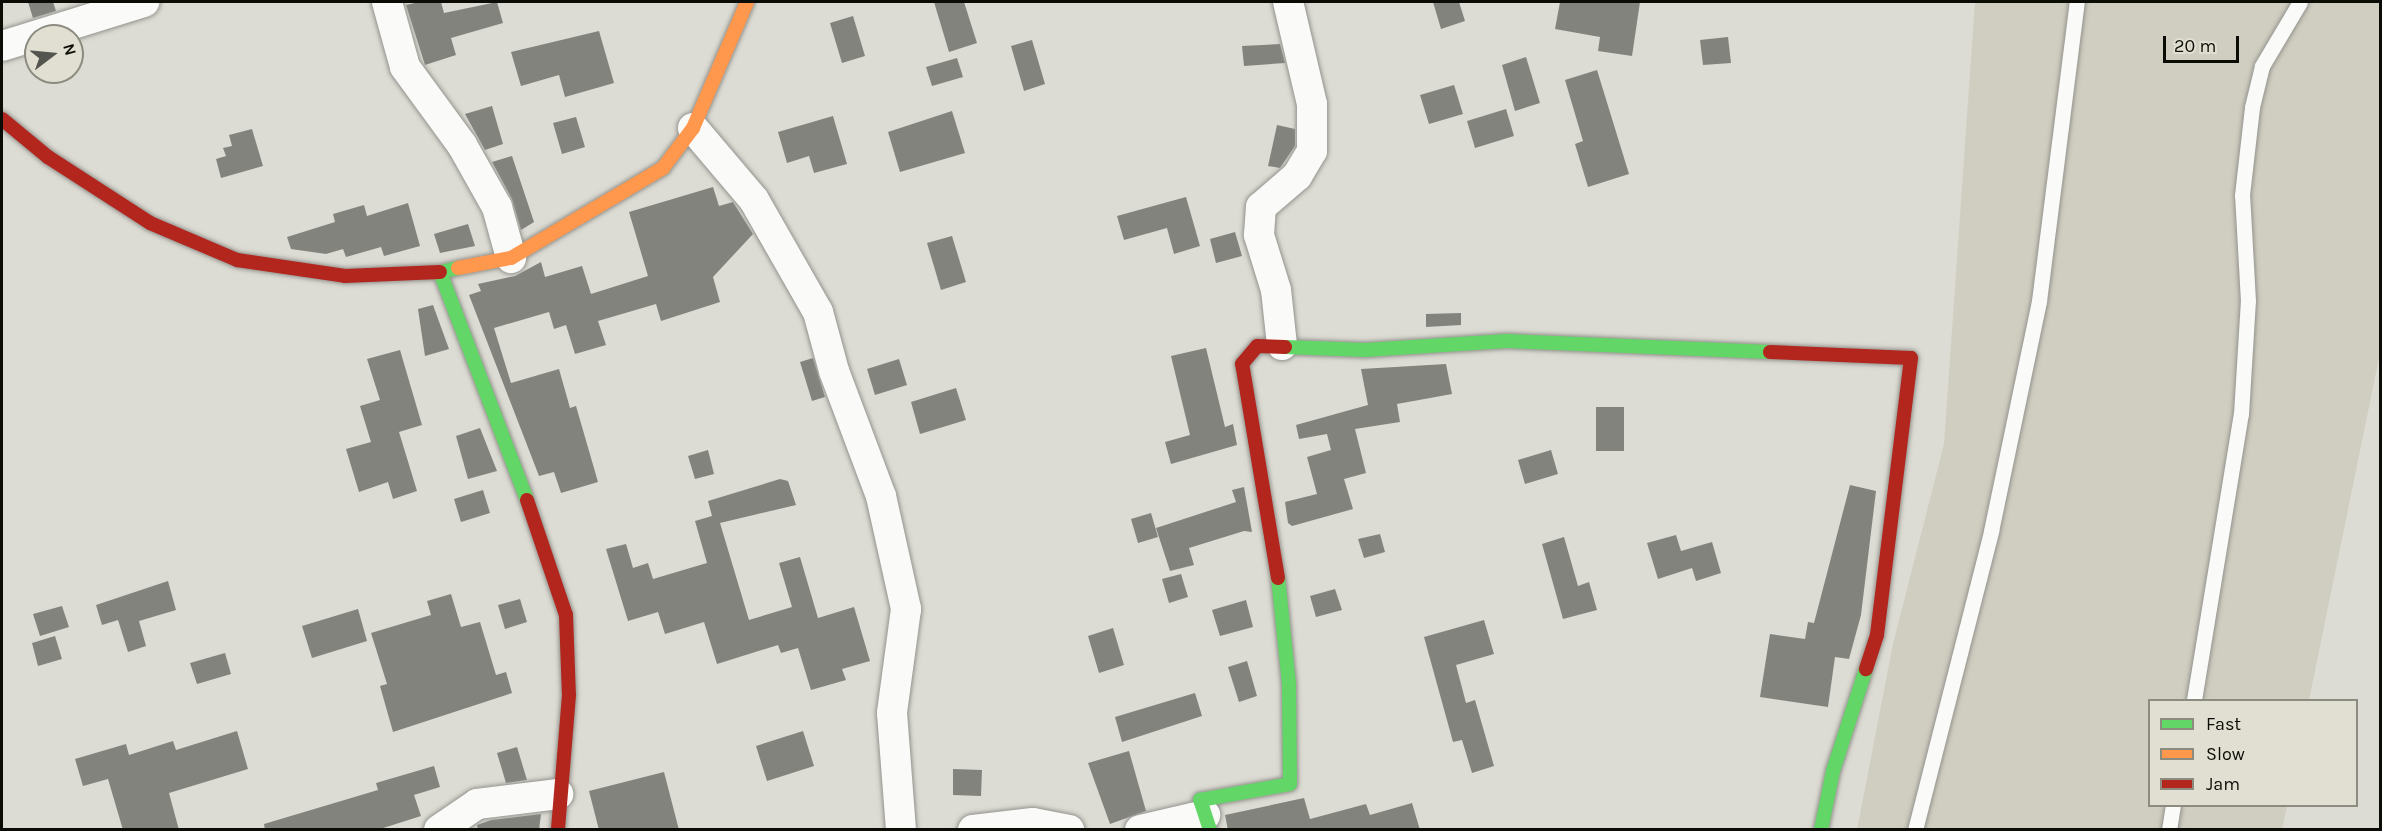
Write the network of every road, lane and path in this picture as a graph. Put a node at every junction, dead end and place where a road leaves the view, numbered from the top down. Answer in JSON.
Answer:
{"nodes":[{"id":1,"x":144,"y":2,"type":"edge"},
{"id":2,"x":387,"y":2,"type":"edge"},
{"id":3,"x":747,"y":2,"type":"edge"},
{"id":4,"x":1288,"y":2,"type":"edge"},
{"id":5,"x":2077,"y":2,"type":"edge"},
{"id":6,"x":2300,"y":2,"type":"edge"},
{"id":7,"x":2,"y":46,"type":"edge"},
{"id":8,"x":2,"y":118,"type":"edge"},
{"id":9,"x":693,"y":128,"type":"junction"},
{"id":10,"x":511,"y":258,"type":"junction"},
{"id":11,"x":440,"y":272,"type":"junction"},
{"id":12,"x":1282,"y":345,"type":"junction"},
{"id":13,"x":2194,"y":699,"type":"edge"},
{"id":14,"x":558,"y":794,"type":"junction"},
{"id":15,"x":2173,"y":807,"type":"edge"},
{"id":16,"x":1208,"y":822,"type":"edge"},
{"id":17,"x":439,"y":830,"type":"edge"},
{"id":18,"x":558,"y":830,"type":"edge"},
{"id":19,"x":901,"y":830,"type":"edge"},
{"id":20,"x":973,"y":830,"type":"edge"},
{"id":21,"x":1069,"y":830,"type":"edge"},
{"id":22,"x":1140,"y":830,"type":"edge"},
{"id":23,"x":1821,"y":830,"type":"edge"},
{"id":24,"x":1915,"y":830,"type":"edge"},
{"id":25,"x":2169,"y":830,"type":"edge"}],
"edges":[{"from":1,"to":7,"type":"street"},
{"from":2,"to":10,"type":"street"},
{"from":3,"to":9,"type":"street"},
{"from":4,"to":12,"type":"street"},
{"from":5,"to":24,"type":"lane"},
{"from":6,"to":13,"type":"lane"},
{"from":8,"to":11,"type":"street"},
{"from":9,"to":10,"type":"street"},
{"from":9,"to":19,"type":"street"},
{"from":10,"to":11,"type":"street"},
{"from":11,"to":14,"type":"street"},
{"from":12,"to":16,"type":"street"},
{"from":12,"to":23,"type":"street"},
{"from":14,"to":17,"type":"street"},
{"from":14,"to":18,"type":"street"},
{"from":15,"to":25,"type":"lane"},
{"from":16,"to":22,"type":"street"},
{"from":20,"to":21,"type":"street"}]}
